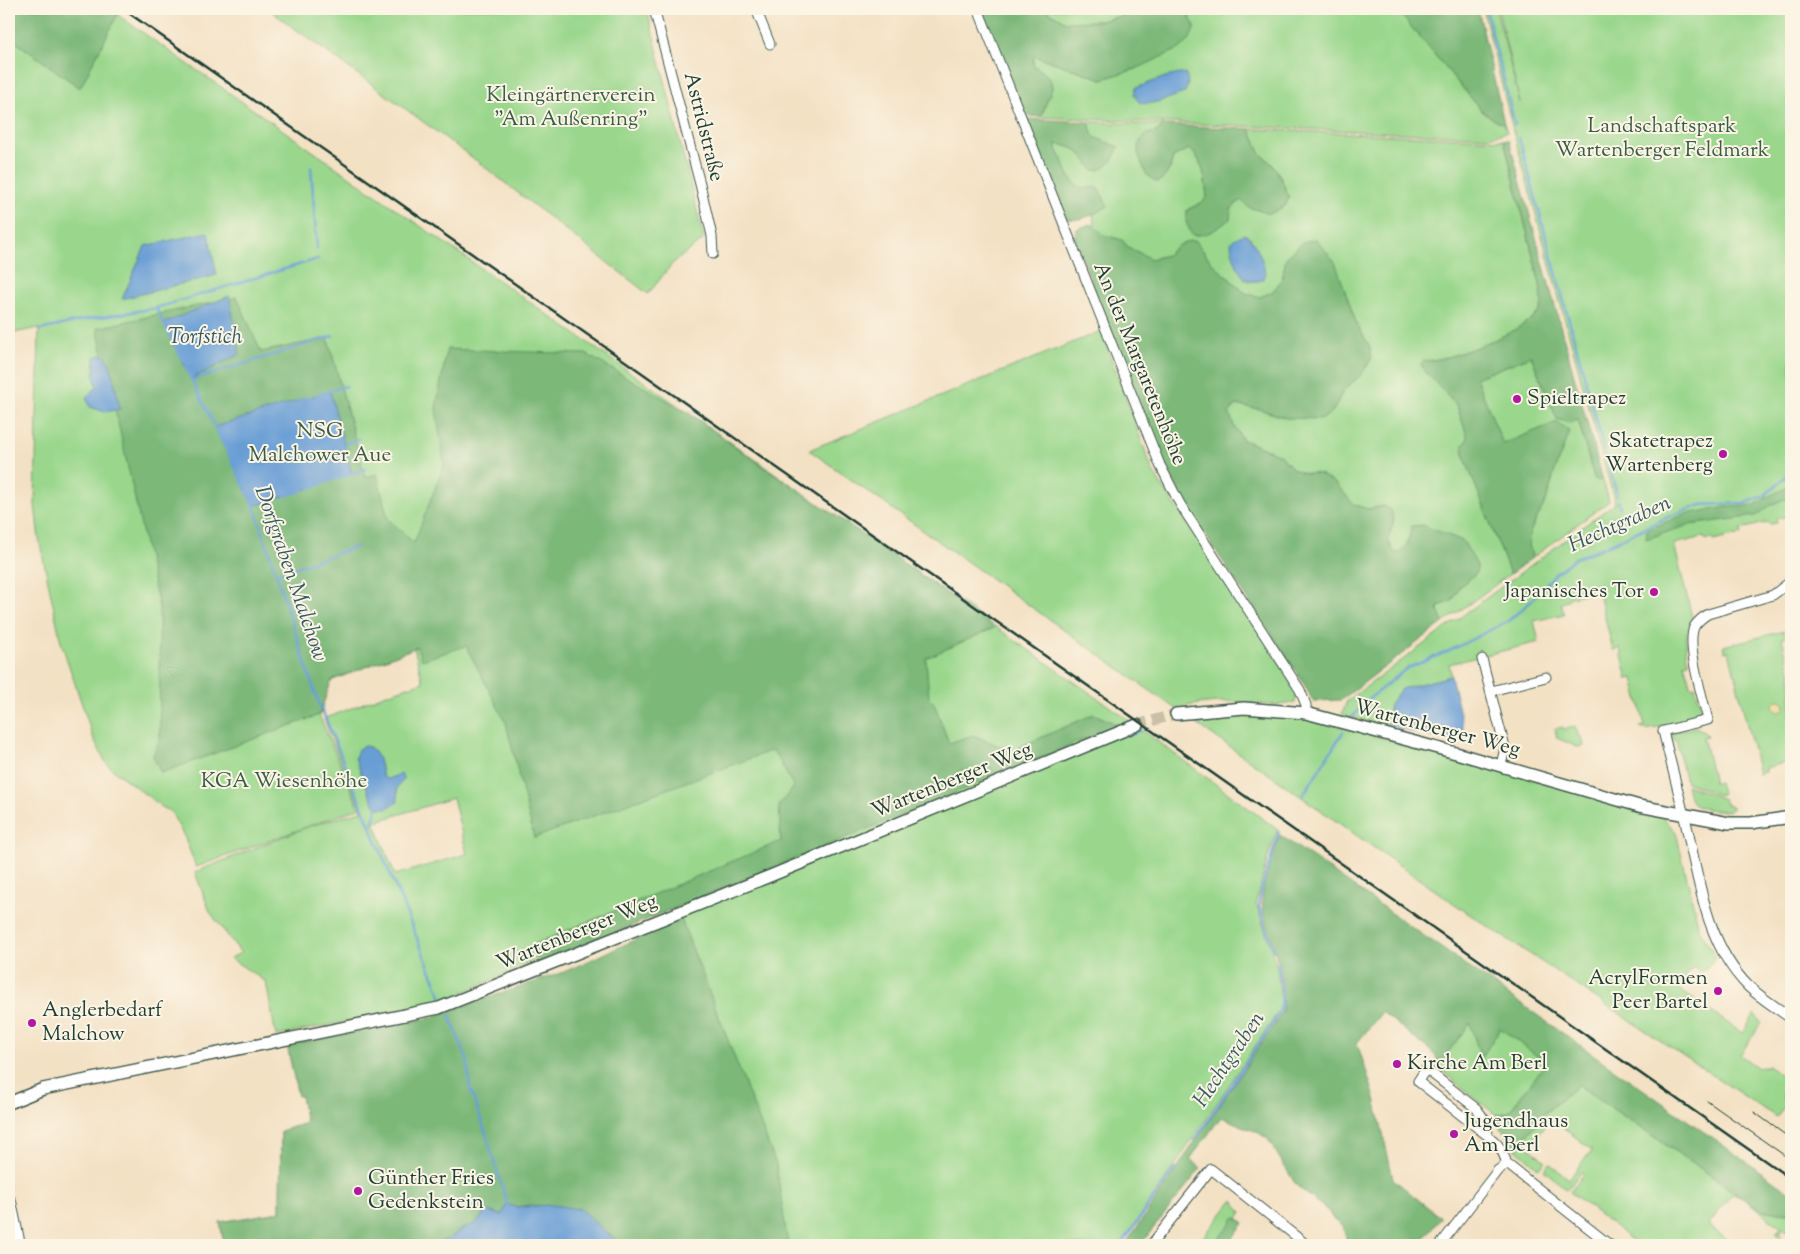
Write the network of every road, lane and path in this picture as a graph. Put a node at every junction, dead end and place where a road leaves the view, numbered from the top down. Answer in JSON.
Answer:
{"nodes":[{"id":1,"x":654,"y":9,"type":"edge"},
{"id":2,"x":756,"y":9,"type":"edge"},
{"id":3,"x":978,"y":9,"type":"edge"},
{"id":4,"x":770,"y":44,"type":"dead end"},
{"id":5,"x":713,"y":254,"type":"dead end"},
{"id":6,"x":1791,"y":581,"type":"edge"},
{"id":7,"x":1482,"y":659,"type":"dead end"},
{"id":8,"x":1546,"y":677,"type":"dead end"},
{"id":9,"x":1491,"y":691,"type":"junction"},
{"id":10,"x":1306,"y":713,"type":"junction"},
{"id":11,"x":1176,"y":714,"type":"tunnel mouth"},
{"id":12,"x":1137,"y":725,"type":"tunnel mouth"},
{"id":13,"x":1501,"y":765,"type":"junction"},
{"id":14,"x":1684,"y":815,"type":"junction"},
{"id":15,"x":1791,"y":816,"type":"edge"},
{"id":16,"x":1791,"y":1018,"type":"edge"},
{"id":17,"x":9,"y":1103,"type":"edge"},
{"id":18,"x":1488,"y":1136,"type":"junction"},
{"id":19,"x":1506,"y":1164,"type":"junction"},
{"id":20,"x":9,"y":1202,"type":"edge"},
{"id":21,"x":18,"y":1245,"type":"edge"},
{"id":22,"x":1151,"y":1245,"type":"edge"},
{"id":23,"x":1307,"y":1245,"type":"edge"},
{"id":24,"x":1440,"y":1245,"type":"edge"},
{"id":25,"x":1610,"y":1245,"type":"edge"}],
"edges":[{"from":1,"to":5,"type":"street","name":"Astridstraße"},
{"from":2,"to":4,"type":"street"},
{"from":3,"to":10,"type":"street","name":"An der Margaretenhöhe"},
{"from":6,"to":14,"type":"street"},
{"from":7,"to":9,"type":"street"},
{"from":8,"to":9,"type":"street"},
{"from":9,"to":13,"type":"street"},
{"from":10,"to":11,"type":"main road","name":"Wartenberger Weg"},
{"from":10,"to":13,"type":"main road","name":"Wartenberger Weg"},
{"from":12,"to":17,"type":"main road","name":"Wartenberger Weg"},
{"from":13,"to":14,"type":"main road","name":"Wartenberger Weg"},
{"from":14,"to":15,"type":"main road","name":"Wartenberger Weg"},
{"from":14,"to":16,"type":"street"},
{"from":18,"to":18,"type":"street"},
{"from":18,"to":19,"type":"street"},
{"from":19,"to":24,"type":"street"},
{"from":19,"to":25,"type":"street"},
{"from":20,"to":21,"type":"main road"},
{"from":22,"to":23,"type":"street"}]}
